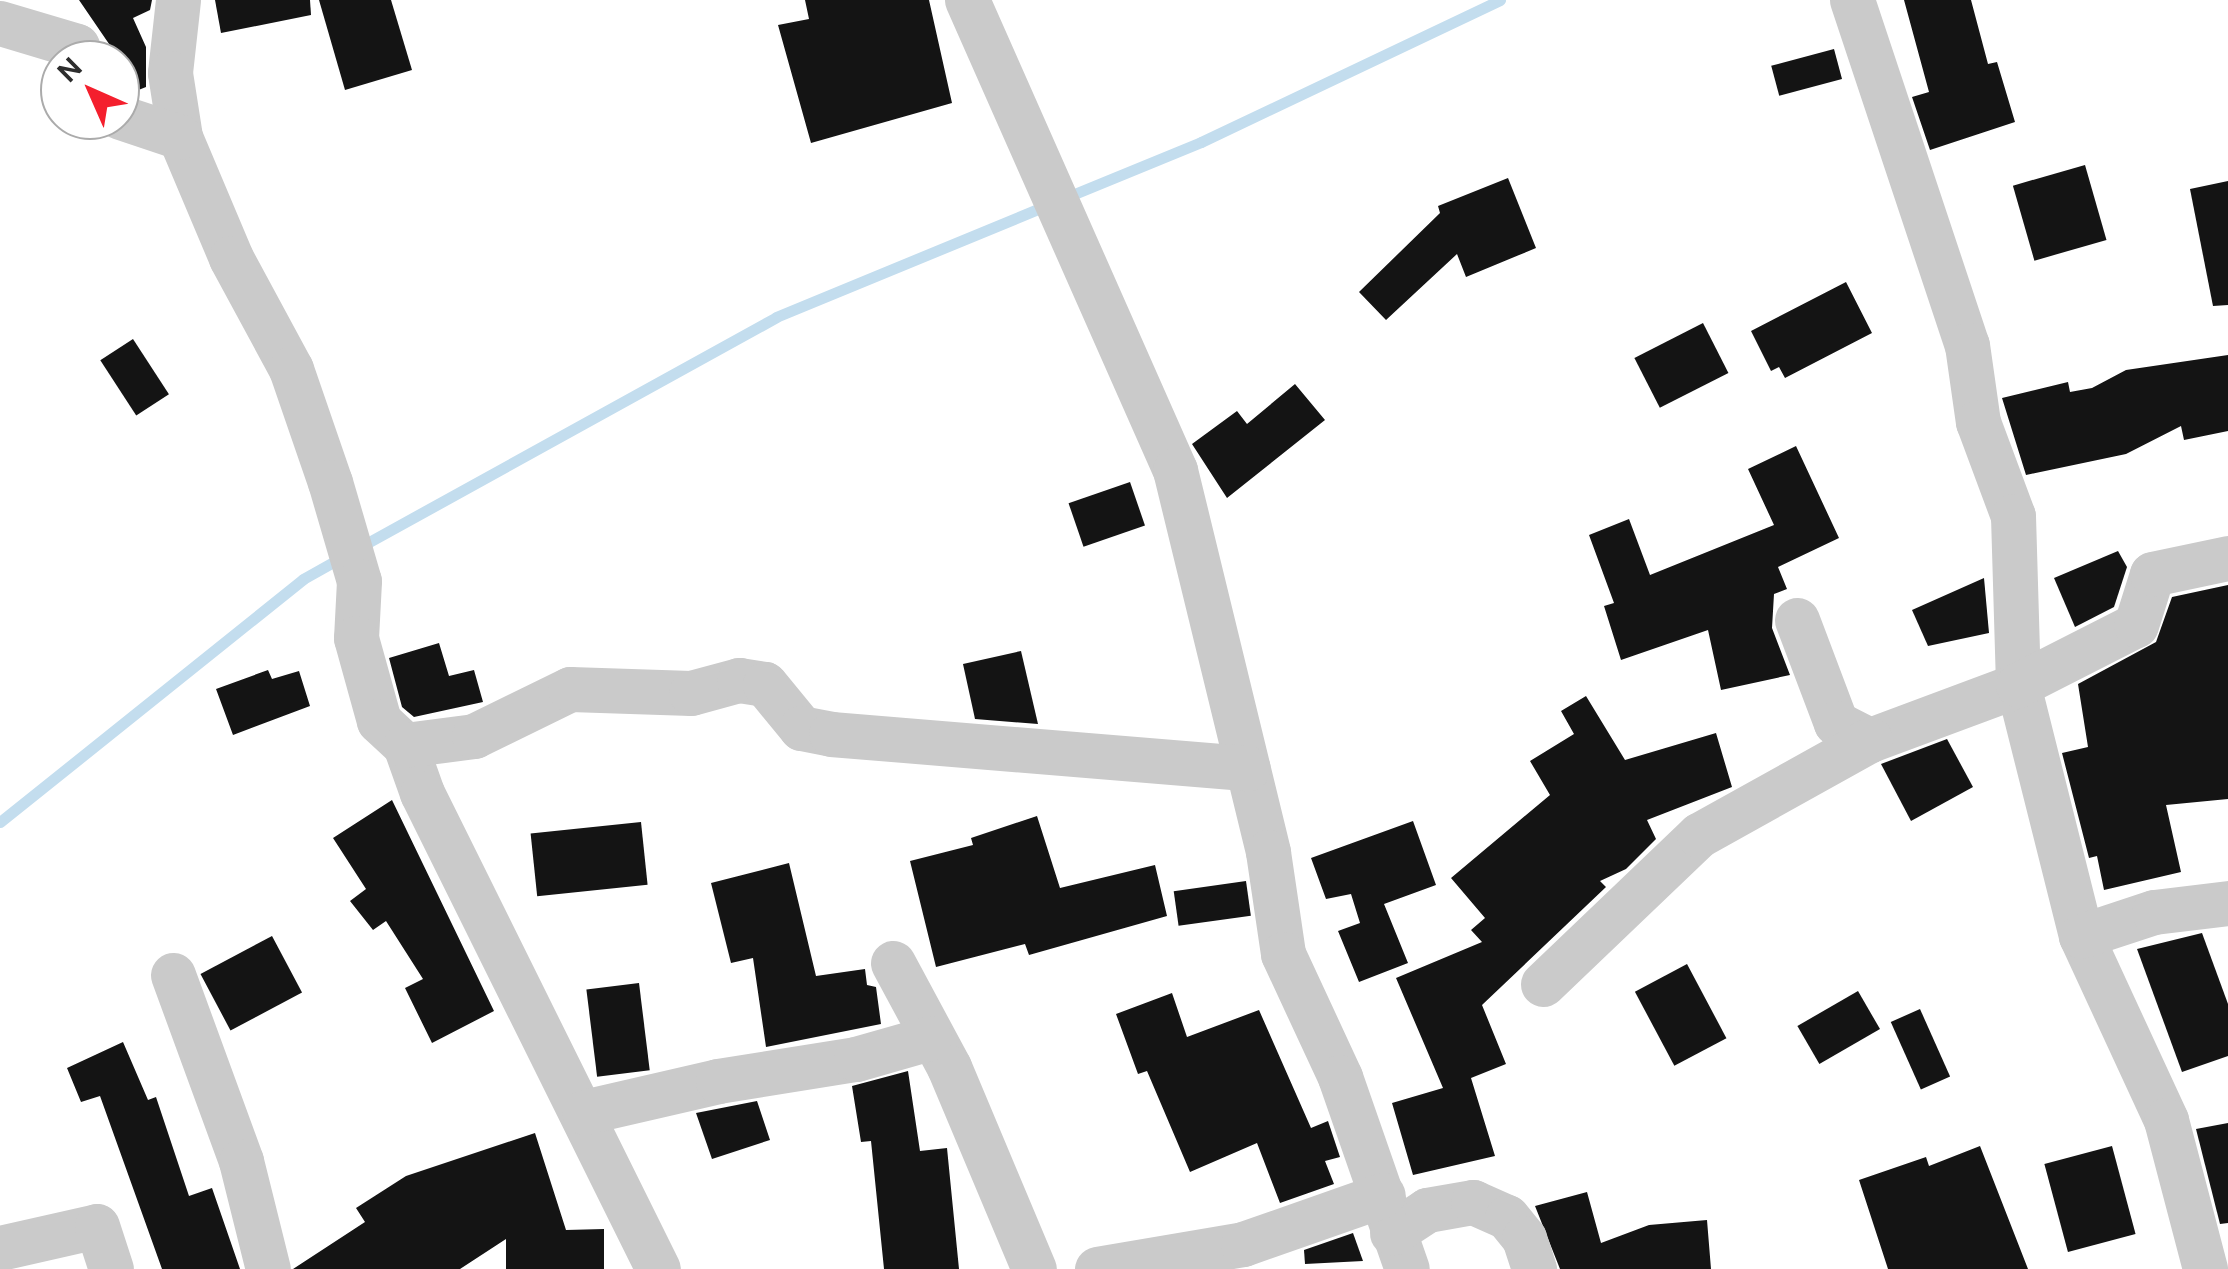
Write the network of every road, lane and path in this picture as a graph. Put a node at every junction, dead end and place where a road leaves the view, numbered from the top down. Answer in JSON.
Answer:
{"nodes":[{"id":1,"x":178,"y":0,"type":"edge"},
{"id":2,"x":967,"y":0,"type":"edge"},
{"id":3,"x":1852,"y":0,"type":"edge"},
{"id":4,"x":0,"y":23,"type":"edge"},
{"id":5,"x":56,"y":40,"type":"edge"},
{"id":6,"x":140,"y":124,"type":"edge"},
{"id":7,"x":180,"y":137,"type":"junction"},
{"id":8,"x":2228,"y":558,"type":"edge"},
{"id":9,"x":1797,"y":620,"type":"dead end"},
{"id":10,"x":2018,"y":686,"type":"junction"},
{"id":11,"x":1870,"y":740,"type":"junction"},
{"id":12,"x":405,"y":745,"type":"junction"},
{"id":13,"x":1248,"y":768,"type":"junction"},
{"id":14,"x":2228,"y":903,"type":"edge"},
{"id":15,"x":2081,"y":936,"type":"junction"},
{"id":16,"x":893,"y":963,"type":"dead end"},
{"id":17,"x":174,"y":975,"type":"dead end"},
{"id":18,"x":1543,"y":984,"type":"dead end"},
{"id":19,"x":929,"y":1038,"type":"junction"},
{"id":20,"x":584,"y":1112,"type":"junction"},
{"id":21,"x":1394,"y":1232,"type":"edge"},
{"id":22,"x":0,"y":1248,"type":"edge"},
{"id":23,"x":111,"y":1269,"type":"edge"},
{"id":24,"x":268,"y":1269,"type":"edge"},
{"id":25,"x":658,"y":1269,"type":"edge"},
{"id":26,"x":1034,"y":1269,"type":"edge"},
{"id":27,"x":1097,"y":1269,"type":"edge"},
{"id":28,"x":1534,"y":1269,"type":"edge"},
{"id":29,"x":2204,"y":1269,"type":"edge"}],
"edges":[{"from":1,"to":7,"type":"street"},
{"from":2,"to":13,"type":"street"},
{"from":3,"to":10,"type":"street"},
{"from":4,"to":5,"type":"street"},
{"from":6,"to":7,"type":"street"},
{"from":7,"to":12,"type":"street"},
{"from":8,"to":10,"type":"street"},
{"from":9,"to":11,"type":"street"},
{"from":10,"to":11,"type":"street"},
{"from":10,"to":15,"type":"street"},
{"from":11,"to":18,"type":"street"},
{"from":12,"to":13,"type":"street"},
{"from":12,"to":20,"type":"street"},
{"from":13,"to":21,"type":"street"},
{"from":14,"to":15,"type":"street"},
{"from":15,"to":29,"type":"street"},
{"from":16,"to":19,"type":"street"},
{"from":17,"to":24,"type":"street"},
{"from":19,"to":20,"type":"street"},
{"from":19,"to":26,"type":"street"},
{"from":20,"to":25,"type":"street"},
{"from":21,"to":27,"type":"street"},
{"from":21,"to":28,"type":"street"},
{"from":22,"to":23,"type":"street"}]}
